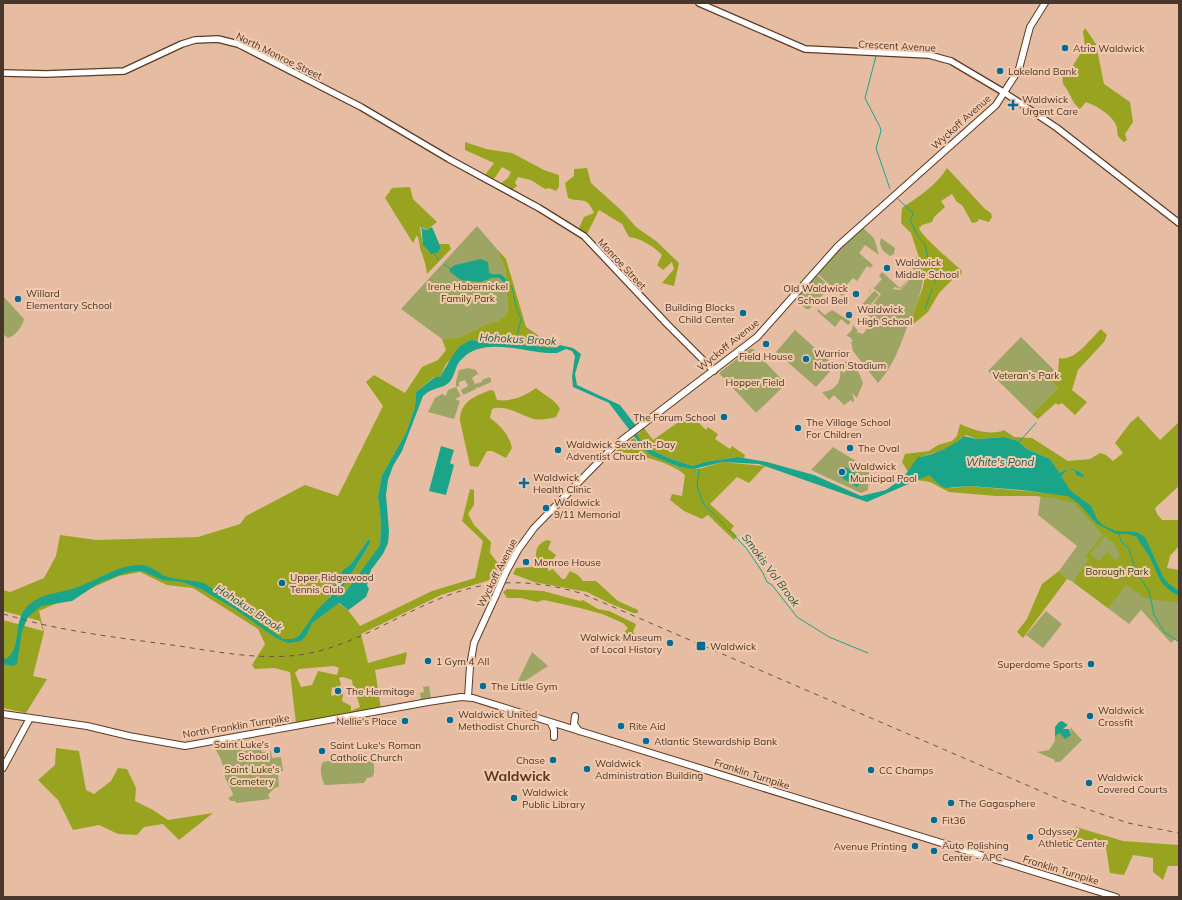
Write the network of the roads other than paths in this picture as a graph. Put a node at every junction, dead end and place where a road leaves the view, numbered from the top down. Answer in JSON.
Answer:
{"nodes":[{"id":1,"x":699,"y":3,"type":"edge"},
{"id":2,"x":1045,"y":3,"type":"edge"},
{"id":3,"x":3,"y":73,"type":"edge"},
{"id":4,"x":1005,"y":93,"type":"junction"},
{"id":5,"x":504,"y":188,"type":"joint"},
{"id":6,"x":1179,"y":223,"type":"edge"},
{"id":7,"x":714,"y":371,"type":"junction"},
{"id":8,"x":468,"y":697,"type":"junction"},
{"id":9,"x":379,"y":711,"type":"joint"},
{"id":10,"x":3,"y":714,"type":"edge"},
{"id":11,"x":575,"y":716,"type":"dead end"},
{"id":12,"x":30,"y":718,"type":"junction"},
{"id":13,"x":551,"y":723,"type":"junction"},
{"id":14,"x":581,"y":732,"type":"junction"},
{"id":15,"x":554,"y":737,"type":"dead end"},
{"id":16,"x":3,"y":768,"type":"edge"},
{"id":17,"x":1116,"y":897,"type":"edge"}],
"edges":[{"from":1,"to":4,"type":"main road","name":"Crescent Avenue"},
{"from":2,"to":4,"type":"main road","name":"Wyckoff Avenue"},
{"from":3,"to":5,"type":"main road","name":"North Monroe Street"},
{"from":4,"to":6,"type":"main road","name":"Crescent Avenue"},
{"from":4,"to":7,"type":"main road","name":"Wyckoff Avenue"},
{"from":5,"to":7,"type":"main road","name":"Monroe Street"},
{"from":7,"to":8,"type":"main road","name":"Wyckoff Avenue","bridge":true},
{"from":8,"to":9,"type":"main road","name":"Franklin Turnpike"},
{"from":8,"to":13,"type":"main road","name":"Franklin Turnpike"},
{"from":9,"to":12,"type":"main road","name":"North Franklin Turnpike"},
{"from":10,"to":12,"type":"main road","name":"North Franklin Turnpike"},
{"from":11,"to":14,"type":"main road"},
{"from":12,"to":16,"type":"main road"},
{"from":13,"to":14,"type":"main road","name":"Franklin Turnpike"},
{"from":13,"to":15,"type":"main road"},
{"from":14,"to":17,"type":"main road","name":"Franklin Turnpike"}]}
